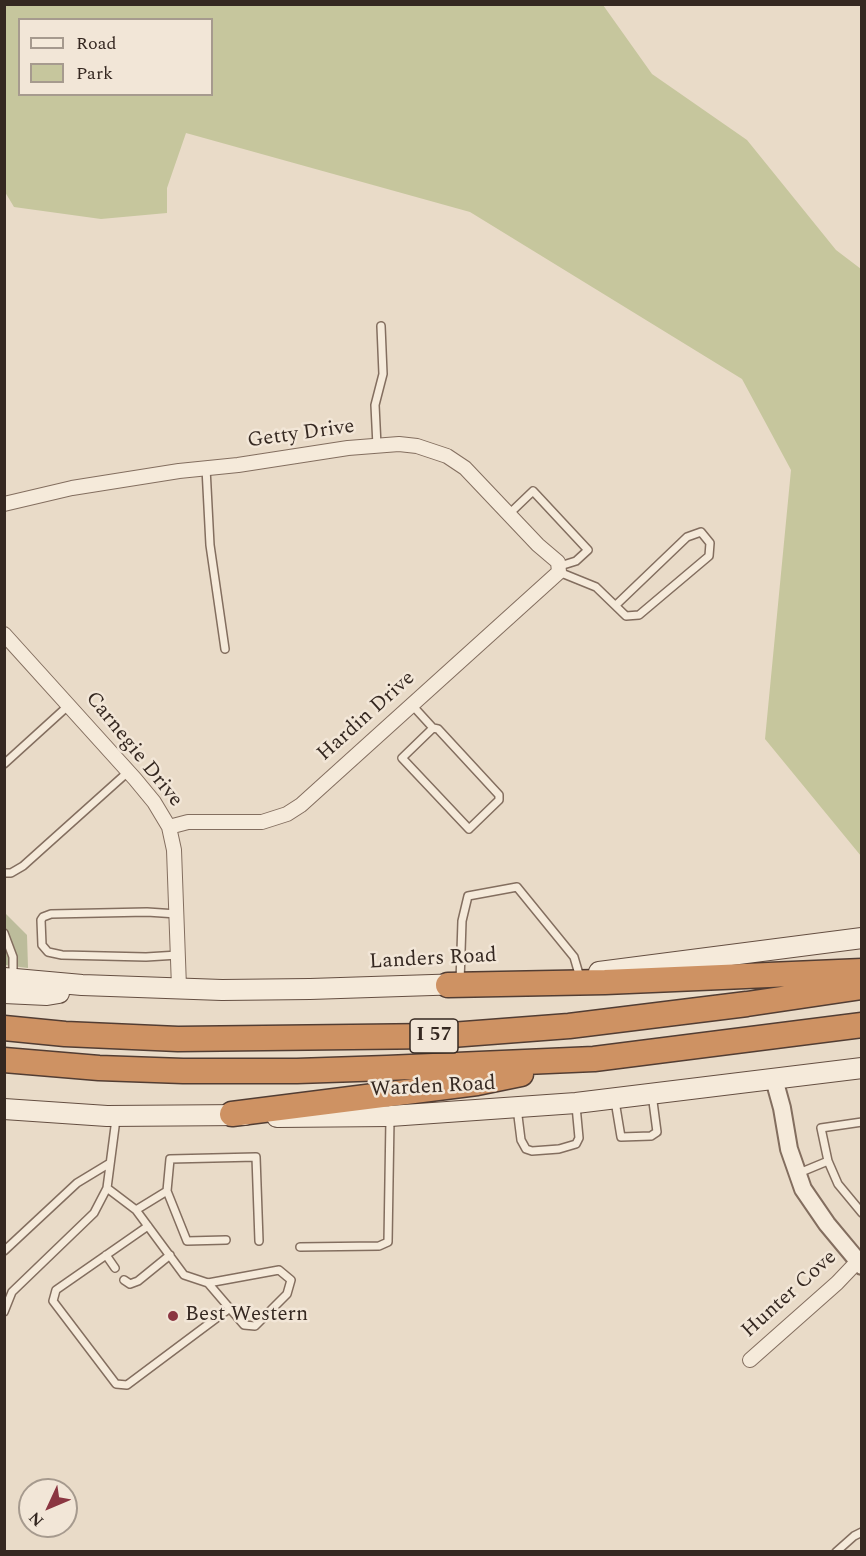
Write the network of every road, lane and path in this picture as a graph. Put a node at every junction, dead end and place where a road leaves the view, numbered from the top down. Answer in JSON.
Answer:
{"nodes":[{"id":1,"x":381,"y":326,"type":"dead end"},
{"id":2,"x":377,"y":446,"type":"junction"},
{"id":3,"x":206,"y":468,"type":"junction"},
{"id":4,"x":4,"y":504,"type":"edge"},
{"id":5,"x":509,"y":514,"type":"junction"},
{"id":6,"x":559,"y":569,"type":"junction"},
{"id":7,"x":616,"y":605,"type":"junction"},
{"id":8,"x":4,"y":634,"type":"edge"},
{"id":9,"x":225,"y":649,"type":"dead end"},
{"id":10,"x":69,"y":705,"type":"junction"},
{"id":11,"x":412,"y":705,"type":"junction"},
{"id":12,"x":433,"y":728,"type":"junction"},
{"id":13,"x":4,"y":764,"type":"edge"},
{"id":14,"x":129,"y":771,"type":"junction"},
{"id":15,"x":169,"y":827,"type":"junction"},
{"id":16,"x":4,"y":873,"type":"edge"},
{"id":17,"x":177,"y":914,"type":"junction"},
{"id":18,"x":4,"y":933,"type":"edge"},
{"id":19,"x":861,"y":938,"type":"edge"},
{"id":20,"x":178,"y":955,"type":"junction"},
{"id":21,"x":861,"y":971,"type":"edge"},
{"id":22,"x":579,"y":974,"type":"junction"},
{"id":23,"x":7,"y":983,"type":"edge"},
{"id":24,"x":454,"y":985,"type":"junction"},
{"id":25,"x":179,"y":987,"type":"junction"},
{"id":26,"x":861,"y":987,"type":"edge"},
{"id":27,"x":861,"y":1025,"type":"edge"},
{"id":28,"x":4,"y":1028,"type":"edge"},
{"id":29,"x":594,"y":1059,"type":"junction"},
{"id":30,"x":4,"y":1060,"type":"edge"},
{"id":31,"x":861,"y":1068,"type":"edge"},
{"id":32,"x":774,"y":1079,"type":"junction"},
{"id":33,"x":651,"y":1094,"type":"junction"},
{"id":34,"x":615,"y":1099,"type":"junction"},
{"id":35,"x":576,"y":1103,"type":"junction"},
{"id":36,"x":517,"y":1107,"type":"junction"},
{"id":37,"x":4,"y":1109,"type":"edge"},
{"id":38,"x":232,"y":1114,"type":"junction"},
{"id":39,"x":116,"y":1116,"type":"junction"},
{"id":40,"x":390,"y":1116,"type":"junction"},
{"id":41,"x":861,"y":1122,"type":"edge"},
{"id":42,"x":828,"y":1161,"type":"junction"},
{"id":43,"x":110,"y":1163,"type":"junction"},
{"id":44,"x":796,"y":1174,"type":"junction"},
{"id":45,"x":107,"y":1188,"type":"junction"},
{"id":46,"x":167,"y":1191,"type":"junction"},
{"id":47,"x":136,"y":1210,"type":"junction"},
{"id":48,"x":861,"y":1213,"type":"edge"},
{"id":49,"x":148,"y":1226,"type":"junction"},
{"id":50,"x":226,"y":1240,"type":"dead end"},
{"id":51,"x":259,"y":1241,"type":"dead end"},
{"id":52,"x":300,"y":1247,"type":"dead end"},
{"id":53,"x":4,"y":1251,"type":"edge"},
{"id":54,"x":106,"y":1255,"type":"junction"},
{"id":55,"x":170,"y":1255,"type":"junction"},
{"id":56,"x":859,"y":1264,"type":"edge"},
{"id":57,"x":115,"y":1268,"type":"dead end"},
{"id":58,"x":124,"y":1280,"type":"dead end"},
{"id":59,"x":208,"y":1283,"type":"junction"},
{"id":60,"x":230,"y":1308,"type":"junction"},
{"id":61,"x":4,"y":1312,"type":"edge"},
{"id":62,"x":750,"y":1360,"type":"dead end"},
{"id":63,"x":861,"y":1532,"type":"edge"},
{"id":64,"x":836,"y":1551,"type":"edge"}],
"edges":[{"from":1,"to":2,"type":"lane"},
{"from":2,"to":3,"type":"street","name":"Getty Drive"},
{"from":2,"to":5,"type":"street","name":"Getty Drive"},
{"from":3,"to":4,"type":"street","name":"Getty Drive"},
{"from":3,"to":9,"type":"lane"},
{"from":5,"to":6,"type":"street","name":"Getty Drive"},
{"from":5,"to":6,"type":"lane"},
{"from":6,"to":7,"type":"lane"},
{"from":6,"to":11,"type":"street","name":"Hardin Drive"},
{"from":7,"to":7,"type":"lane"},
{"from":8,"to":10,"type":"street","name":"Carnegie Drive"},
{"from":10,"to":13,"type":"lane"},
{"from":10,"to":14,"type":"street","name":"Carnegie Drive"},
{"from":11,"to":12,"type":"lane"},
{"from":11,"to":15,"type":"street","name":"Hardin Drive"},
{"from":12,"to":12,"type":"lane"},
{"from":14,"to":15,"type":"street","name":"Carnegie Drive"},
{"from":14,"to":16,"type":"lane"},
{"from":15,"to":17,"type":"street","name":"Carnegie Drive"},
{"from":17,"to":20,"type":"street","name":"Carnegie Drive"},
{"from":17,"to":20,"type":"lane"},
{"from":18,"to":23,"type":"lane"},
{"from":19,"to":22,"type":"main road","name":"Landers Road"},
{"from":20,"to":25,"type":"street","name":"Carnegie Drive"},
{"from":21,"to":24,"type":"highway"},
{"from":22,"to":24,"type":"main road","name":"Landers Road"},
{"from":22,"to":24,"type":"lane"},
{"from":23,"to":25,"type":"main road","name":"Landers Road"},
{"from":24,"to":25,"type":"main road","name":"Landers Road"},
{"from":26,"to":28,"type":"highway","number":"I 57"},
{"from":27,"to":29,"type":"highway","number":"I 57"},
{"from":29,"to":30,"type":"highway","number":"I 57"},
{"from":29,"to":38,"type":"highway"},
{"from":31,"to":32,"type":"main road","name":"Warden Road"},
{"from":32,"to":33,"type":"main road","name":"Warden Road"},
{"from":32,"to":44,"type":"street"},
{"from":33,"to":34,"type":"main road","name":"Warden Road"},
{"from":33,"to":34,"type":"lane"},
{"from":34,"to":35,"type":"main road","name":"Warden Road"},
{"from":35,"to":36,"type":"main road","name":"Warden Road"},
{"from":35,"to":36,"type":"lane"},
{"from":36,"to":40,"type":"main road","name":"Warden Road"},
{"from":37,"to":39,"type":"main road","name":"Warden Road"},
{"from":38,"to":39,"type":"main road","name":"Warden Road"},
{"from":38,"to":40,"type":"main road","name":"Warden Road"},
{"from":39,"to":43,"type":"lane"},
{"from":40,"to":52,"type":"lane"},
{"from":41,"to":42,"type":"lane"},
{"from":42,"to":44,"type":"lane"},
{"from":42,"to":48,"type":"lane"},
{"from":43,"to":45,"type":"lane"},
{"from":43,"to":53,"type":"lane"},
{"from":44,"to":56,"type":"street"},
{"from":45,"to":47,"type":"lane"},
{"from":45,"to":61,"type":"lane"},
{"from":46,"to":47,"type":"lane"},
{"from":46,"to":50,"type":"lane"},
{"from":46,"to":51,"type":"lane"},
{"from":47,"to":49,"type":"lane"},
{"from":49,"to":54,"type":"lane"},
{"from":49,"to":55,"type":"lane"},
{"from":54,"to":57,"type":"lane"},
{"from":54,"to":60,"type":"lane"},
{"from":55,"to":58,"type":"lane"},
{"from":55,"to":59,"type":"lane"},
{"from":56,"to":62,"type":"street","name":"Hunter Cove"},
{"from":59,"to":60,"type":"lane"},
{"from":59,"to":60,"type":"lane"},
{"from":63,"to":64,"type":"lane"}]}
